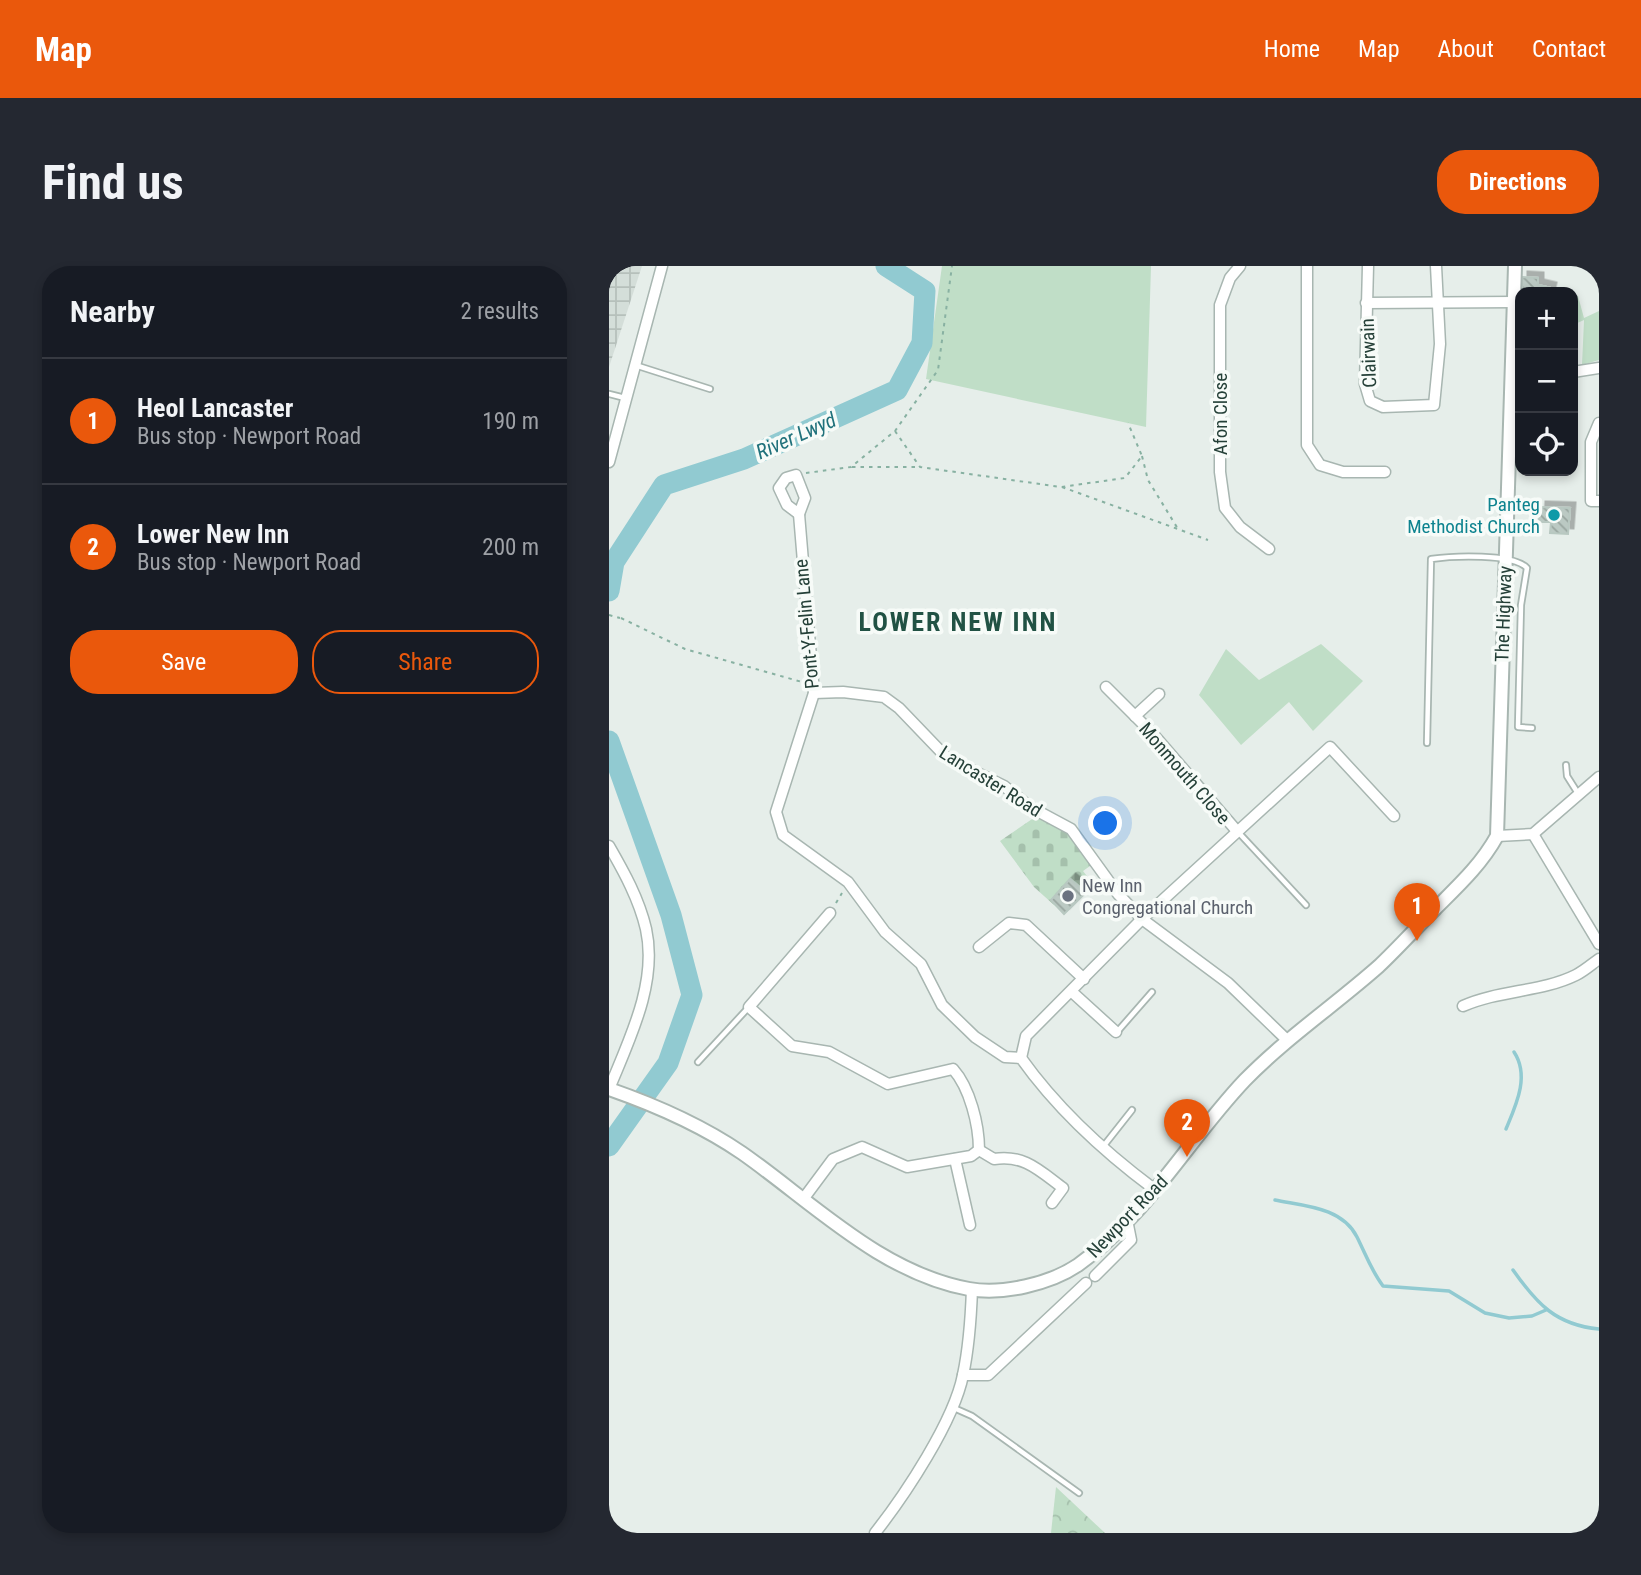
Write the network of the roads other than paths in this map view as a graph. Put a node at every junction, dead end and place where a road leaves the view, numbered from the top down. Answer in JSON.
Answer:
{"nodes":[{"id":1,"x":662,"y":266,"type":"edge"},
{"id":2,"x":1240,"y":266,"type":"edge"},
{"id":3,"x":1307,"y":266,"type":"edge"},
{"id":4,"x":1368,"y":266,"type":"edge"},
{"id":5,"x":1436,"y":266,"type":"edge"},
{"id":6,"x":1515,"y":266,"type":"edge"},
{"id":7,"x":1515,"y":287,"type":"edge"},
{"id":8,"x":1437,"y":301,"type":"junction"},
{"id":9,"x":1515,"y":302,"type":"edge"},
{"id":10,"x":1366,"y":303,"type":"junction"},
{"id":11,"x":634,"y":365,"type":"junction"},
{"id":12,"x":1599,"y":368,"type":"edge"},
{"id":13,"x":1578,"y":371,"type":"edge"},
{"id":14,"x":710,"y":388,"type":"dead end"},
{"id":15,"x":609,"y":394,"type":"edge"},
{"id":16,"x":626,"y":398,"type":"junction"},
{"id":17,"x":1515,"y":404,"type":"edge"},
{"id":18,"x":1599,"y":423,"type":"edge"},
{"id":19,"x":609,"y":462,"type":"edge"},
{"id":20,"x":1385,"y":472,"type":"dead end"},
{"id":21,"x":1599,"y":501,"type":"edge"},
{"id":22,"x":799,"y":514,"type":"junction"},
{"id":23,"x":1269,"y":549,"type":"dead end"},
{"id":24,"x":1505,"y":559,"type":"junction"},
{"id":25,"x":1106,"y":687,"type":"dead end"},
{"id":26,"x":814,"y":689,"type":"junction"},
{"id":27,"x":1159,"y":694,"type":"dead end"},
{"id":28,"x":1135,"y":716,"type":"junction"},
{"id":29,"x":1532,"y":728,"type":"dead end"},
{"id":30,"x":1427,"y":743,"type":"dead end"},
{"id":31,"x":1566,"y":765,"type":"dead end"},
{"id":32,"x":1599,"y":777,"type":"edge"},
{"id":33,"x":1579,"y":794,"type":"junction"},
{"id":34,"x":1394,"y":816,"type":"dead end"},
{"id":35,"x":1236,"y":830,"type":"junction"},
{"id":36,"x":1533,"y":834,"type":"junction"},
{"id":37,"x":1497,"y":836,"type":"junction"},
{"id":38,"x":609,"y":846,"type":"edge"},
{"id":39,"x":1306,"y":905,"type":"dead end"},
{"id":40,"x":830,"y":913,"type":"road end"},
{"id":41,"x":1142,"y":919,"type":"junction"},
{"id":42,"x":1599,"y":944,"type":"edge"},
{"id":43,"x":979,"y":947,"type":"dead end"},
{"id":44,"x":1599,"y":959,"type":"edge"},
{"id":45,"x":1083,"y":979,"type":"junction"},
{"id":46,"x":1072,"y":992,"type":"junction"},
{"id":47,"x":1152,"y":992,"type":"dead end"},
{"id":48,"x":1462,"y":1006,"type":"dead end"},
{"id":49,"x":749,"y":1007,"type":"junction"},
{"id":50,"x":1116,"y":1032,"type":"joint"},
{"id":51,"x":1288,"y":1041,"type":"junction"},
{"id":52,"x":1021,"y":1058,"type":"junction"},
{"id":53,"x":698,"y":1062,"type":"dead end"},
{"id":54,"x":609,"y":1089,"type":"edge"},
{"id":55,"x":1132,"y":1110,"type":"dead end"},
{"id":56,"x":1102,"y":1148,"type":"junction"},
{"id":57,"x":979,"y":1150,"type":"junction"},
{"id":58,"x":955,"y":1159,"type":"junction"},
{"id":59,"x":1154,"y":1189,"type":"junction"},
{"id":60,"x":804,"y":1198,"type":"junction"},
{"id":61,"x":1052,"y":1203,"type":"dead end"},
{"id":62,"x":1127,"y":1220,"type":"junction"},
{"id":63,"x":970,"y":1225,"type":"dead end"},
{"id":64,"x":972,"y":1289,"type":"junction"},
{"id":65,"x":963,"y":1375,"type":"junction"},
{"id":66,"x":953,"y":1408,"type":"junction"},
{"id":67,"x":1079,"y":1493,"type":"dead end"},
{"id":68,"x":875,"y":1533,"type":"edge"}],
"edges":[{"from":1,"to":11,"type":"street"},
{"from":2,"to":23,"type":"street","name":"Afon Close"},
{"from":3,"to":20,"type":"street"},
{"from":4,"to":10,"type":"street","name":"Clairwain"},
{"from":5,"to":8,"type":"street","name":"Clairwain"},
{"from":6,"to":7,"type":"street","name":"The Highway"},
{"from":8,"to":9,"type":"street","name":"Clairwain"},
{"from":8,"to":10,"type":"street","name":"Clairwain"},
{"from":8,"to":10,"type":"street","name":"Clairwain"},
{"from":11,"to":14,"type":"lane"},
{"from":11,"to":16,"type":"street"},
{"from":12,"to":13,"type":"street"},
{"from":15,"to":16,"type":"lane"},
{"from":16,"to":19,"type":"street"},
{"from":17,"to":24,"type":"street","name":"The Highway"},
{"from":18,"to":21,"type":"street"},
{"from":22,"to":22,"type":"street","name":"Pont-Y-Felin Lane"},
{"from":22,"to":26,"type":"street","name":"Pont-Y-Felin Lane"},
{"from":24,"to":29,"type":"lane"},
{"from":24,"to":30,"type":"lane"},
{"from":24,"to":37,"type":"street","name":"The Highway"},
{"from":25,"to":28,"type":"street","name":"Monmouth Close"},
{"from":26,"to":41,"type":"street","name":"Lancaster Road"},
{"from":26,"to":52,"type":"street","name":"Pont-Y-Felin Lane"},
{"from":27,"to":28,"type":"street","name":"Monmouth Close"},
{"from":28,"to":35,"type":"street","name":"Monmouth Close"},
{"from":31,"to":33,"type":"lane"},
{"from":32,"to":33,"type":"street"},
{"from":33,"to":36,"type":"street"},
{"from":34,"to":35,"type":"street"},
{"from":35,"to":39,"type":"lane"},
{"from":35,"to":41,"type":"street"},
{"from":36,"to":37,"type":"street"},
{"from":36,"to":42,"type":"street"},
{"from":37,"to":51,"type":"street","name":"Newport Road"},
{"from":38,"to":54,"type":"street"},
{"from":40,"to":49,"type":"street"},
{"from":41,"to":45,"type":"street"},
{"from":41,"to":51,"type":"street","name":"Lancaster Road"},
{"from":43,"to":45,"type":"street"},
{"from":44,"to":48,"type":"street"},
{"from":45,"to":46,"type":"street"},
{"from":46,"to":50,"type":"street"},
{"from":46,"to":52,"type":"street"},
{"from":47,"to":50,"type":"lane"},
{"from":49,"to":53,"type":"lane"},
{"from":49,"to":57,"type":"street"},
{"from":51,"to":59,"type":"street","name":"Newport Road"},
{"from":52,"to":56,"type":"street"},
{"from":54,"to":60,"type":"street","name":"Newport Road"},
{"from":55,"to":56,"type":"lane"},
{"from":56,"to":59,"type":"street"},
{"from":57,"to":58,"type":"street"},
{"from":57,"to":61,"type":"street"},
{"from":58,"to":60,"type":"street"},
{"from":58,"to":63,"type":"street"},
{"from":59,"to":62,"type":"street","name":"Newport Road"},
{"from":60,"to":64,"type":"street","name":"Newport Road"},
{"from":62,"to":64,"type":"street","name":"Newport Road"},
{"from":62,"to":65,"type":"street"},
{"from":64,"to":65,"type":"street"},
{"from":65,"to":66,"type":"street"},
{"from":66,"to":67,"type":"lane"},
{"from":66,"to":68,"type":"street"}]}
